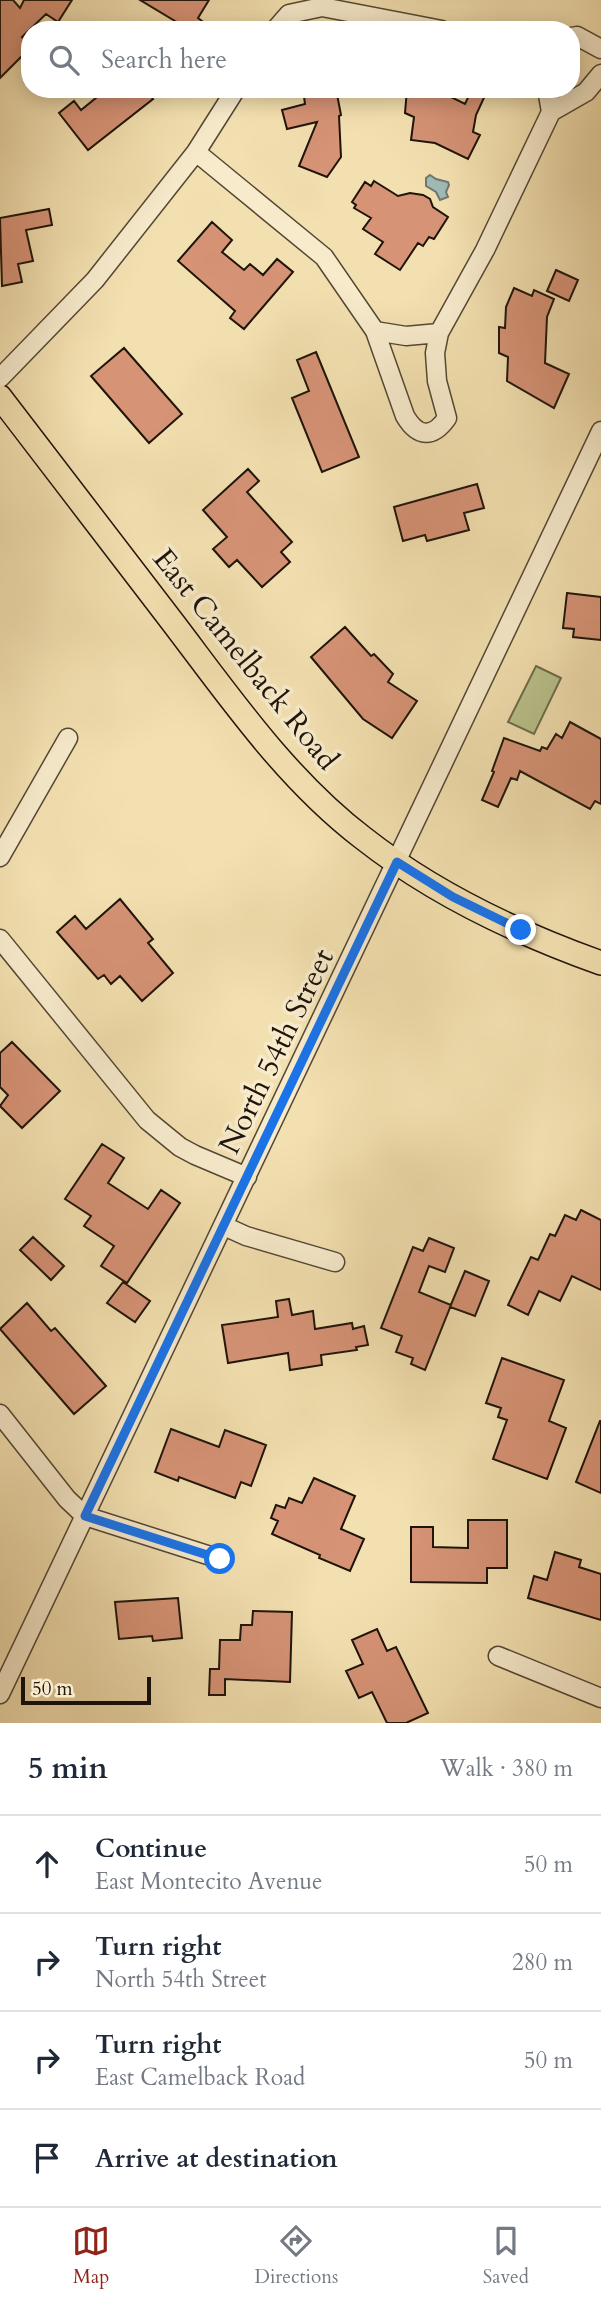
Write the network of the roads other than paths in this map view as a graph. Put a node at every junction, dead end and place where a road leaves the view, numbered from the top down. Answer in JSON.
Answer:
{"nodes":[{"id":1,"x":283,"y":21,"type":"edge"},
{"id":2,"x":395,"y":21,"type":"edge"},
{"id":3,"x":580,"y":38,"type":"edge"},
{"id":4,"x":601,"y":49,"type":"edge"},
{"id":5,"x":601,"y":74,"type":"edge"},
{"id":6,"x":580,"y":95,"type":"edge"},
{"id":7,"x":230,"y":98,"type":"edge"},
{"id":8,"x":549,"y":98,"type":"edge"},
{"id":9,"x":576,"y":98,"type":"edge"},
{"id":10,"x":551,"y":112,"type":"junction"},
{"id":11,"x":196,"y":152,"type":"junction"},
{"id":12,"x":375,"y":331,"type":"junction"},
{"id":13,"x":439,"y":333,"type":"junction"},
{"id":14,"x":0,"y":378,"type":"edge"},
{"id":15,"x":0,"y":397,"type":"edge"},
{"id":16,"x":601,"y":431,"type":"edge"},
{"id":17,"x":68,"y":738,"type":"dead end"},
{"id":18,"x":0,"y":857,"type":"edge"},
{"id":19,"x":397,"y":862,"type":"junction"},
{"id":20,"x":0,"y":939,"type":"edge"},
{"id":21,"x":601,"y":963,"type":"edge"},
{"id":22,"x":247,"y":1177,"type":"junction"},
{"id":23,"x":224,"y":1226,"type":"junction"},
{"id":24,"x":335,"y":1262,"type":"dead end"},
{"id":25,"x":0,"y":1415,"type":"edge"},
{"id":26,"x":85,"y":1516,"type":"junction"},
{"id":27,"x":220,"y":1559,"type":"dead end"},
{"id":28,"x":498,"y":1656,"type":"dead end"},
{"id":29,"x":0,"y":1694,"type":"edge"},
{"id":30,"x":601,"y":1698,"type":"edge"}],
"edges":[{"from":1,"to":2,"type":"street"},
{"from":3,"to":4,"type":"street"},
{"from":5,"to":6,"type":"street"},
{"from":7,"to":11,"type":"street"},
{"from":8,"to":10,"type":"street"},
{"from":9,"to":10,"type":"street"},
{"from":10,"to":13,"type":"street"},
{"from":11,"to":12,"type":"street"},
{"from":11,"to":14,"type":"street"},
{"from":12,"to":13,"type":"street"},
{"from":12,"to":13,"type":"street"},
{"from":15,"to":19,"type":"main road","name":"East Camelback Road"},
{"from":16,"to":19,"type":"street","name":"North 54th Street"},
{"from":17,"to":18,"type":"street"},
{"from":19,"to":21,"type":"main road","name":"East Camelback Road"},
{"from":19,"to":22,"type":"street","name":"North 54th Street"},
{"from":20,"to":22,"type":"street"},
{"from":22,"to":23,"type":"street","name":"North 54th Street"},
{"from":23,"to":24,"type":"street"},
{"from":23,"to":26,"type":"street","name":"North 54th Street"},
{"from":25,"to":26,"type":"street"},
{"from":26,"to":27,"type":"street"},
{"from":26,"to":29,"type":"street","name":"North 54th Street"},
{"from":28,"to":30,"type":"street"}]}
